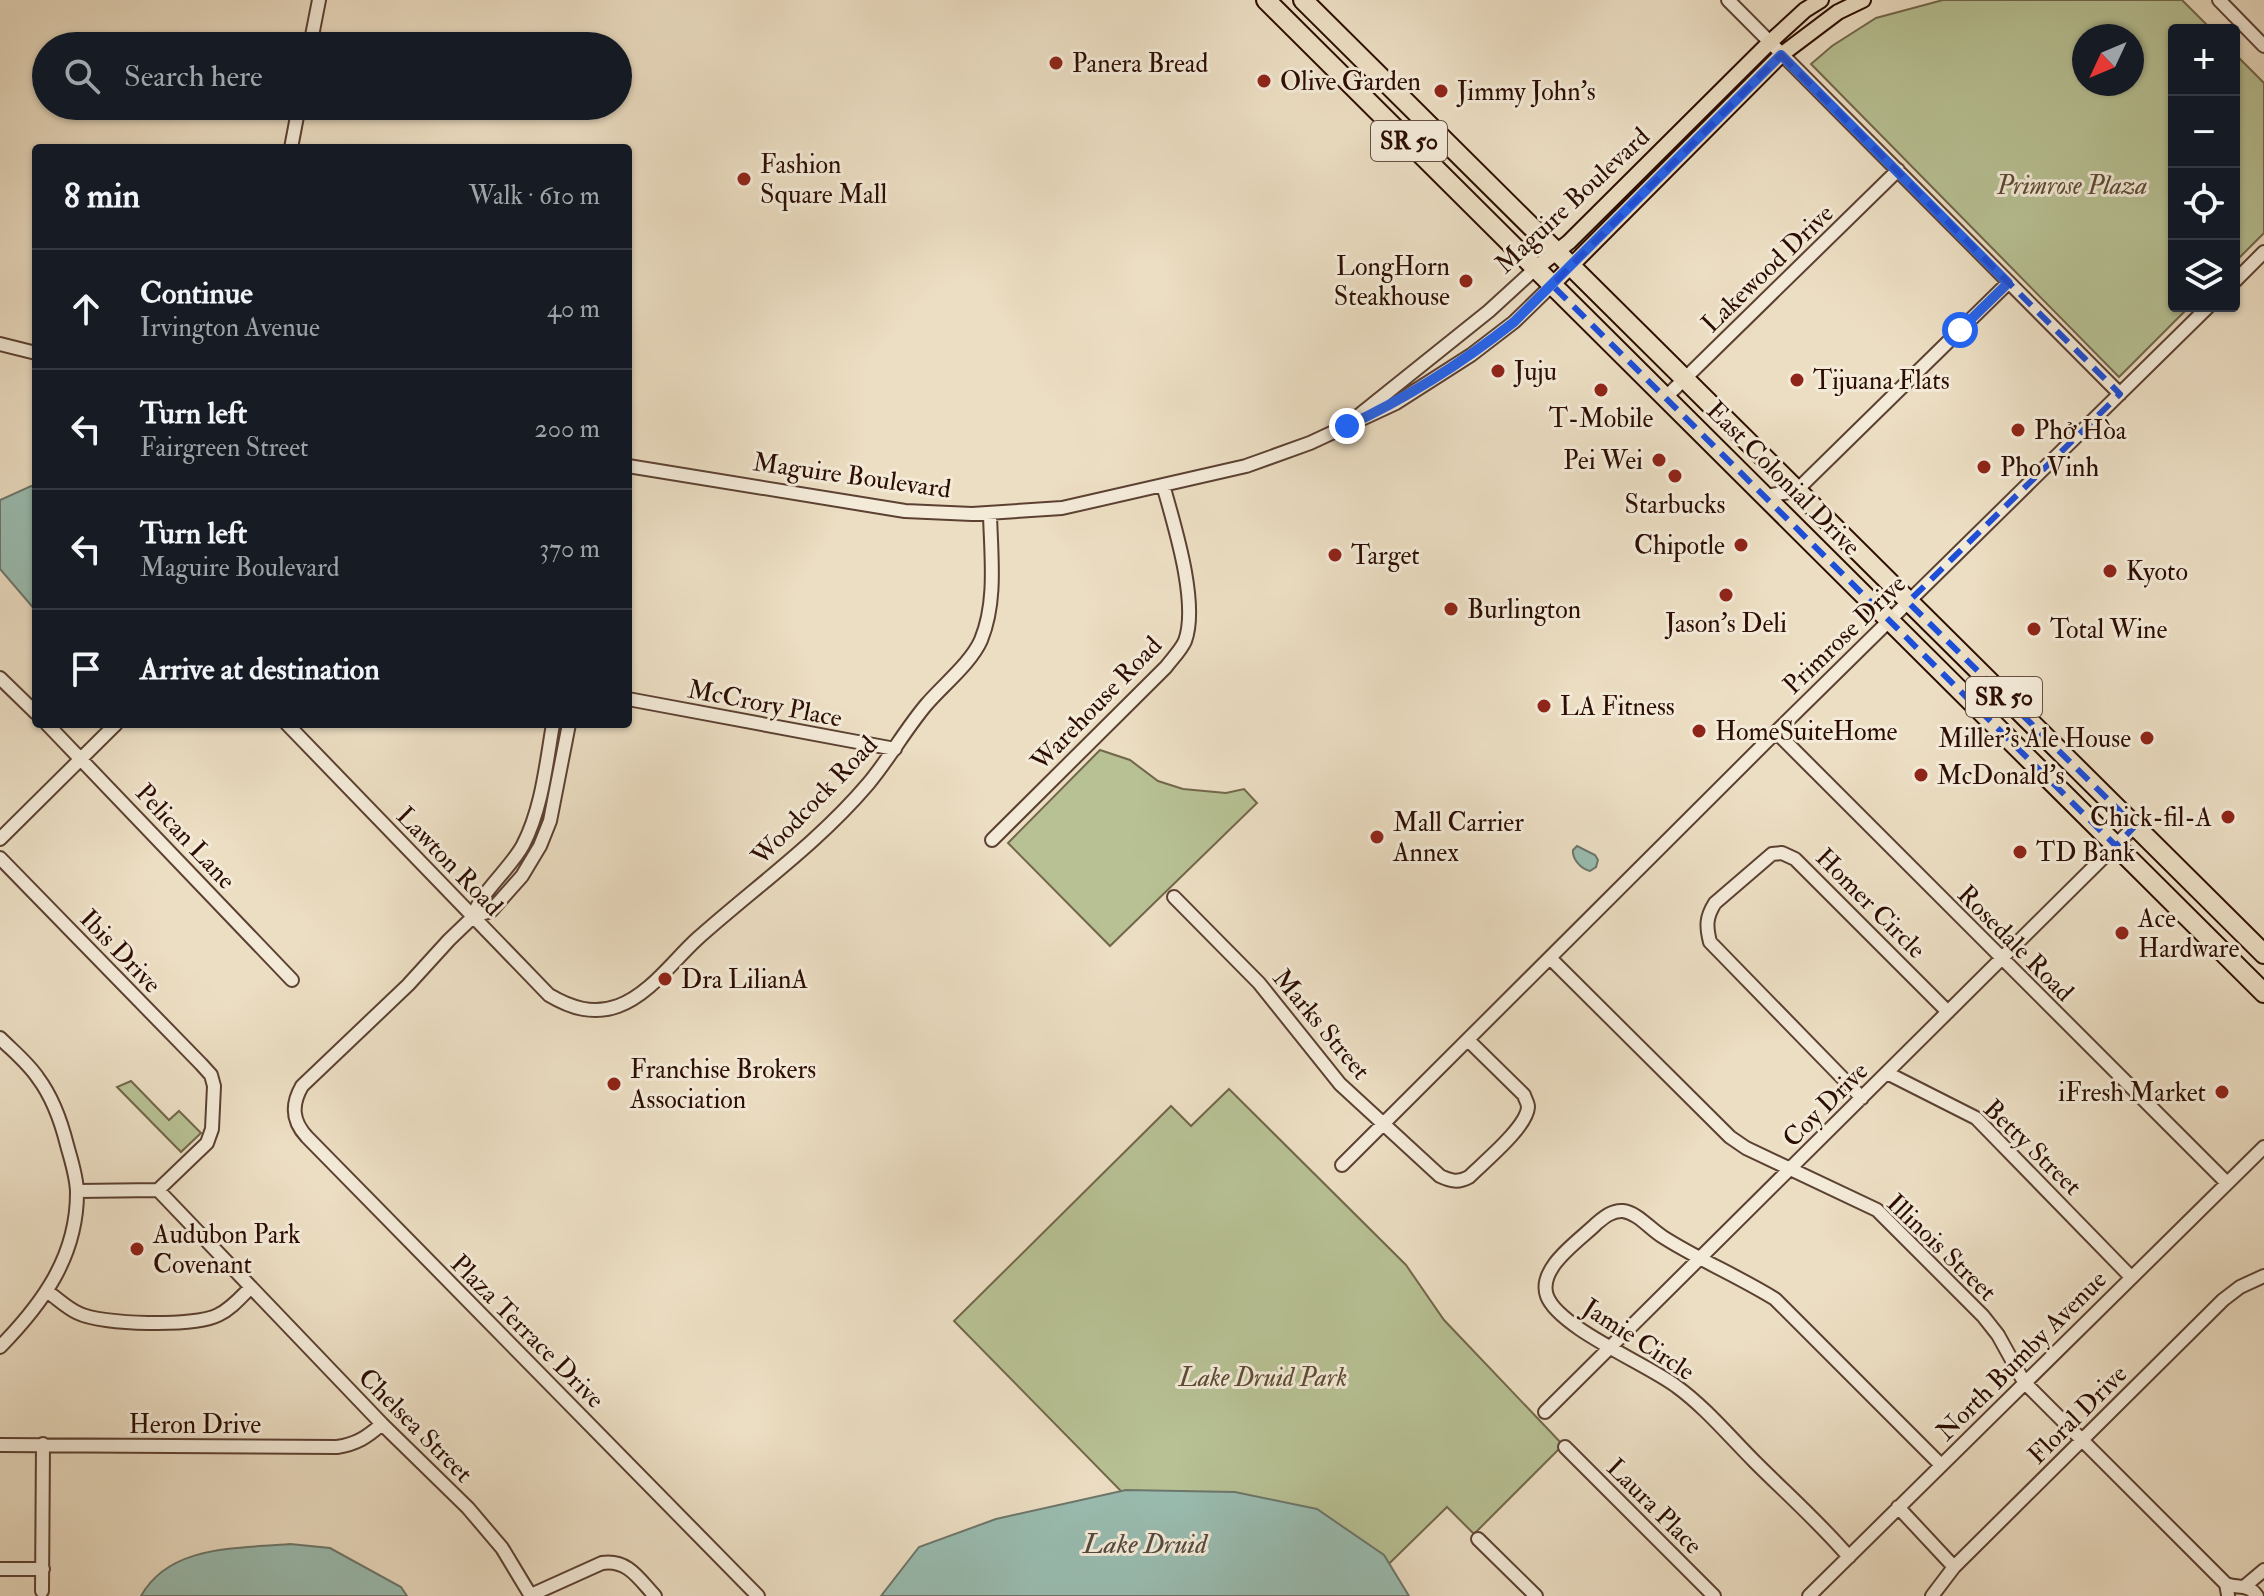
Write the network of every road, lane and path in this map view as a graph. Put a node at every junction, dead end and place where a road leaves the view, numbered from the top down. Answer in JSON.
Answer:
{"nodes":[{"id":1,"x":319,"y":0,"type":"edge"},
{"id":2,"x":1266,"y":0,"type":"edge"},
{"id":3,"x":1302,"y":0,"type":"edge"},
{"id":4,"x":1728,"y":0,"type":"edge"},
{"id":5,"x":1821,"y":0,"type":"edge"},
{"id":6,"x":1863,"y":0,"type":"edge"},
{"id":7,"x":2219,"y":0,"type":"edge"},
{"id":8,"x":1281,"y":15,"type":"junction"},
{"id":9,"x":313,"y":32,"type":"edge"},
{"id":10,"x":1769,"y":43,"type":"junction"},
{"id":11,"x":2264,"y":46,"type":"edge"},
{"id":12,"x":1781,"y":55,"type":"junction"},
{"id":13,"x":1419,"y":116,"type":"junction"},
{"id":14,"x":296,"y":120,"type":"edge"},
{"id":15,"x":292,"y":144,"type":"edge"},
{"id":16,"x":1898,"y":170,"type":"junction"},
{"id":17,"x":2264,"y":252,"type":"edge"},
{"id":18,"x":1555,"y":253,"type":"junction"},
{"id":19,"x":1569,"y":266,"type":"junction"},
{"id":20,"x":1536,"y":268,"type":"junction"},
{"id":21,"x":2240,"y":276,"type":"edge"},
{"id":22,"x":2008,"y":283,"type":"junction"},
{"id":23,"x":1552,"y":285,"type":"junction"},
{"id":24,"x":2203,"y":312,"type":"edge"},
{"id":25,"x":0,"y":344,"type":"edge"},
{"id":26,"x":32,"y":352,"type":"edge"},
{"id":27,"x":1683,"y":380,"type":"junction"},
{"id":28,"x":2120,"y":394,"type":"junction"},
{"id":29,"x":1666,"y":397,"type":"junction"},
{"id":30,"x":1347,"y":426,"type":"junction"},
{"id":31,"x":632,"y":467,"type":"edge"},
{"id":32,"x":1163,"y":485,"type":"junction"},
{"id":33,"x":1796,"y":491,"type":"junction"},
{"id":34,"x":1765,"y":496,"type":"junction"},
{"id":35,"x":990,"y":514,"type":"junction"},
{"id":36,"x":1909,"y":602,"type":"junction"},
{"id":37,"x":1890,"y":620,"type":"junction"},
{"id":38,"x":0,"y":678,"type":"edge"},
{"id":39,"x":632,"y":700,"type":"edge"},
{"id":40,"x":32,"y":709,"type":"edge"},
{"id":41,"x":51,"y":728,"type":"edge"},
{"id":42,"x":112,"y":728,"type":"edge"},
{"id":43,"x":291,"y":728,"type":"edge"},
{"id":44,"x":552,"y":728,"type":"edge"},
{"id":45,"x":568,"y":728,"type":"edge"},
{"id":46,"x":1776,"y":732,"type":"junction"},
{"id":47,"x":895,"y":749,"type":"junction"},
{"id":48,"x":82,"y":758,"type":"junction"},
{"id":49,"x":2135,"y":826,"type":"junction"},
{"id":50,"x":0,"y":839,"type":"edge"},
{"id":51,"x":992,"y":840,"type":"dead end"},
{"id":52,"x":2116,"y":846,"type":"junction"},
{"id":53,"x":0,"y":858,"type":"edge"},
{"id":54,"x":1174,"y":897,"type":"dead end"},
{"id":55,"x":474,"y":916,"type":"junction"},
{"id":56,"x":2264,"y":954,"type":"edge"},
{"id":57,"x":1551,"y":959,"type":"junction"},
{"id":58,"x":2001,"y":959,"type":"junction"},
{"id":59,"x":292,"y":980,"type":"dead end"},
{"id":60,"x":2264,"y":993,"type":"edge"},
{"id":61,"x":592,"y":1011,"type":"joint"},
{"id":62,"x":1948,"y":1012,"type":"junction"},
{"id":63,"x":0,"y":1038,"type":"edge"},
{"id":64,"x":1468,"y":1040,"type":"junction"},
{"id":65,"x":1887,"y":1073,"type":"junction"},
{"id":66,"x":1862,"y":1098,"type":"junction"},
{"id":67,"x":1383,"y":1124,"type":"junction"},
{"id":68,"x":2264,"y":1147,"type":"edge"},
{"id":69,"x":1342,"y":1165,"type":"dead end"},
{"id":70,"x":1793,"y":1169,"type":"junction"},
{"id":71,"x":2227,"y":1183,"type":"junction"},
{"id":72,"x":158,"y":1190,"type":"junction"},
{"id":73,"x":77,"y":1191,"type":"junction"},
{"id":74,"x":1700,"y":1260,"type":"junction"},
{"id":75,"x":2264,"y":1276,"type":"edge"},
{"id":76,"x":2131,"y":1277,"type":"junction"},
{"id":77,"x":251,"y":1287,"type":"junction"},
{"id":78,"x":48,"y":1292,"type":"junction"},
{"id":79,"x":0,"y":1347,"type":"edge"},
{"id":80,"x":1610,"y":1348,"type":"junction"},
{"id":81,"x":2024,"y":1382,"type":"junction"},
{"id":82,"x":1545,"y":1412,"type":"dead end"},
{"id":83,"x":382,"y":1424,"type":"junction"},
{"id":84,"x":2083,"y":1440,"type":"junction"},
{"id":85,"x":43,"y":1444,"type":"junction"},
{"id":86,"x":0,"y":1445,"type":"edge"},
{"id":87,"x":1565,"y":1447,"type":"dead end"},
{"id":88,"x":1941,"y":1465,"type":"junction"},
{"id":89,"x":1898,"y":1507,"type":"junction"},
{"id":90,"x":1478,"y":1539,"type":"dead end"},
{"id":91,"x":1849,"y":1557,"type":"junction"},
{"id":92,"x":1954,"y":1567,"type":"junction"},
{"id":93,"x":0,"y":1569,"type":"edge"},
{"id":94,"x":43,"y":1569,"type":"junction"},
{"id":95,"x":2264,"y":1570,"type":"edge"},
{"id":96,"x":2233,"y":1589,"type":"edge"},
{"id":97,"x":42,"y":1591,"type":"dead end"},
{"id":98,"x":2261,"y":1595,"type":"edge"},
{"id":99,"x":531,"y":1596,"type":"edge"},
{"id":100,"x":655,"y":1596,"type":"edge"},
{"id":101,"x":758,"y":1596,"type":"edge"},
{"id":102,"x":1536,"y":1596,"type":"edge"},
{"id":103,"x":1714,"y":1596,"type":"edge"},
{"id":104,"x":1809,"y":1596,"type":"edge"},
{"id":105,"x":1932,"y":1596,"type":"edge"}],
"edges":[{"from":1,"to":9,"type":"street"},
{"from":2,"to":8,"type":"highway","name":"East Colonial Drive","number":"SR 50"},
{"from":3,"to":13,"type":"highway","name":"East Colonial Drive","number":"SR 50"},
{"from":4,"to":10,"type":"street"},
{"from":5,"to":10,"type":"main road","name":"Maguire Boulevard"},
{"from":6,"to":12,"type":"main road","name":"Maguire Boulevard"},
{"from":7,"to":11,"type":"street"},
{"from":8,"to":13,"type":"highway"},
{"from":8,"to":20,"type":"highway","name":"East Colonial Drive","number":"SR 50"},
{"from":10,"to":12,"type":"street"},
{"from":10,"to":18,"type":"main road","name":"Maguire Boulevard"},
{"from":12,"to":16,"type":"street"},
{"from":12,"to":19,"type":"main road","name":"Maguire Boulevard"},
{"from":13,"to":18,"type":"highway","name":"East Colonial Drive","number":"SR 50"},
{"from":14,"to":15,"type":"street"},
{"from":16,"to":22,"type":"street"},
{"from":16,"to":27,"type":"street","name":"Lakewood Drive"},
{"from":17,"to":21,"type":"street"},
{"from":18,"to":19,"type":"highway","name":"East Colonial Drive","number":"SR 50"},
{"from":18,"to":20,"type":"main road","name":"Maguire Boulevard"},
{"from":19,"to":23,"type":"main road","name":"Maguire Boulevard"},
{"from":19,"to":27,"type":"highway","name":"East Colonial Drive","number":"SR 50"},
{"from":20,"to":23,"type":"highway","name":"East Colonial Drive","number":"SR 50"},
{"from":20,"to":30,"type":"street","name":"Maguire Boulevard"},
{"from":22,"to":28,"type":"street"},
{"from":22,"to":33,"type":"street"},
{"from":23,"to":29,"type":"highway","name":"East Colonial Drive","number":"SR 50"},
{"from":23,"to":30,"type":"street","name":"Maguire Boulevard"},
{"from":24,"to":28,"type":"street","name":"Primrose Drive"},
{"from":25,"to":26,"type":"street"},
{"from":27,"to":29,"type":"street","name":"Lakewood Drive"},
{"from":27,"to":33,"type":"highway","name":"East Colonial Drive","number":"SR 50"},
{"from":28,"to":36,"type":"street","name":"Primrose Drive"},
{"from":29,"to":34,"type":"highway","name":"East Colonial Drive","number":"SR 50"},
{"from":30,"to":32,"type":"street","name":"Maguire Boulevard"},
{"from":31,"to":35,"type":"street","name":"Maguire Boulevard"},
{"from":32,"to":35,"type":"street","name":"Maguire Boulevard"},
{"from":32,"to":51,"type":"street","name":"Warehouse Road"},
{"from":33,"to":34,"type":"street"},
{"from":33,"to":36,"type":"highway","name":"East Colonial Drive","number":"SR 50"},
{"from":34,"to":37,"type":"highway","name":"East Colonial Drive","number":"SR 50"},
{"from":35,"to":47,"type":"street","name":"Woodcock Road"},
{"from":36,"to":37,"type":"street","name":"Primrose Drive"},
{"from":36,"to":49,"type":"highway","name":"East Colonial Drive","number":"SR 50"},
{"from":37,"to":46,"type":"street","name":"Primrose Drive"},
{"from":37,"to":52,"type":"highway","name":"East Colonial Drive","number":"SR 50"},
{"from":38,"to":40,"type":"street"},
{"from":39,"to":47,"type":"street","name":"McCrory Place"},
{"from":41,"to":48,"type":"street","name":"Pelican Lane"},
{"from":42,"to":48,"type":"street"},
{"from":43,"to":55,"type":"street","name":"Lawton Road"},
{"from":44,"to":55,"type":"street"},
{"from":45,"to":55,"type":"street"},
{"from":46,"to":57,"type":"street","name":"Primrose Drive"},
{"from":46,"to":58,"type":"street","name":"Rosedale Road"},
{"from":47,"to":61,"type":"street","name":"Woodcock Road"},
{"from":48,"to":50,"type":"street"},
{"from":48,"to":59,"type":"street","name":"Pelican Lane"},
{"from":49,"to":52,"type":"street","name":"Coy Drive"},
{"from":49,"to":56,"type":"highway","name":"East Colonial Drive","number":"SR 50"},
{"from":52,"to":58,"type":"street","name":"Coy Drive"},
{"from":52,"to":60,"type":"highway","name":"East Colonial Drive","number":"SR 50"},
{"from":53,"to":72,"type":"street","name":"Ibis Drive"},
{"from":54,"to":67,"type":"street","name":"Marks Street"},
{"from":55,"to":61,"type":"street","name":"Lawton Road"},
{"from":55,"to":101,"type":"street","name":"Plaza Terrace Drive"},
{"from":57,"to":64,"type":"street","name":"Primrose Drive"},
{"from":57,"to":70,"type":"street","name":"Illinois Street"},
{"from":58,"to":62,"type":"street","name":"Coy Drive"},
{"from":58,"to":71,"type":"street","name":"Rosedale Road"},
{"from":62,"to":65,"type":"street","name":"Coy Drive"},
{"from":62,"to":66,"type":"street","name":"Homer Circle"},
{"from":63,"to":73,"type":"street"},
{"from":64,"to":67,"type":"street","name":"Primrose Drive"},
{"from":64,"to":67,"type":"street","name":"Marks Street"},
{"from":65,"to":66,"type":"street","name":"Coy Drive"},
{"from":65,"to":76,"type":"street","name":"Betty Street"},
{"from":66,"to":70,"type":"street","name":"Coy Drive"},
{"from":67,"to":69,"type":"street","name":"Primrose Drive"},
{"from":68,"to":71,"type":"street","name":"North Bumby Avenue"},
{"from":70,"to":74,"type":"street","name":"Coy Drive"},
{"from":70,"to":81,"type":"street","name":"Illinois Street"},
{"from":71,"to":76,"type":"street","name":"North Bumby Avenue"},
{"from":72,"to":73,"type":"street"},
{"from":72,"to":77,"type":"street","name":"Chelsea Street"},
{"from":73,"to":78,"type":"street"},
{"from":74,"to":80,"type":"street","name":"Coy Drive"},
{"from":74,"to":80,"type":"street","name":"Jamie Circle"},
{"from":74,"to":88,"type":"street"},
{"from":75,"to":84,"type":"street","name":"Floral Drive"},
{"from":76,"to":81,"type":"street","name":"North Bumby Avenue"},
{"from":77,"to":78,"type":"street"},
{"from":77,"to":83,"type":"street","name":"Chelsea Street"},
{"from":78,"to":79,"type":"street"},
{"from":80,"to":82,"type":"street","name":"Coy Drive"},
{"from":80,"to":91,"type":"street","name":"Jamie Circle"},
{"from":81,"to":84,"type":"street","name":"Illinois Street"},
{"from":81,"to":88,"type":"street","name":"North Bumby Avenue"},
{"from":83,"to":85,"type":"street","name":"Heron Drive"},
{"from":83,"to":99,"type":"street","name":"Chelsea Street"},
{"from":84,"to":92,"type":"street","name":"Floral Drive"},
{"from":84,"to":96,"type":"street","name":"Illinois Street"},
{"from":85,"to":86,"type":"street","name":"Heron Drive"},
{"from":85,"to":94,"type":"street"},
{"from":87,"to":103,"type":"street","name":"Laura Place"},
{"from":88,"to":89,"type":"street","name":"North Bumby Avenue"},
{"from":89,"to":91,"type":"street","name":"North Bumby Avenue"},
{"from":89,"to":92,"type":"street"},
{"from":90,"to":102,"type":"street"},
{"from":91,"to":104,"type":"street","name":"North Bumby Avenue"},
{"from":92,"to":105,"type":"street","name":"Floral Drive"},
{"from":93,"to":94,"type":"street"},
{"from":94,"to":97,"type":"street"},
{"from":95,"to":96,"type":"street"},
{"from":96,"to":98,"type":"street","name":"Illinois Street"},
{"from":99,"to":100,"type":"street","name":"Chelsea Street"}]}
